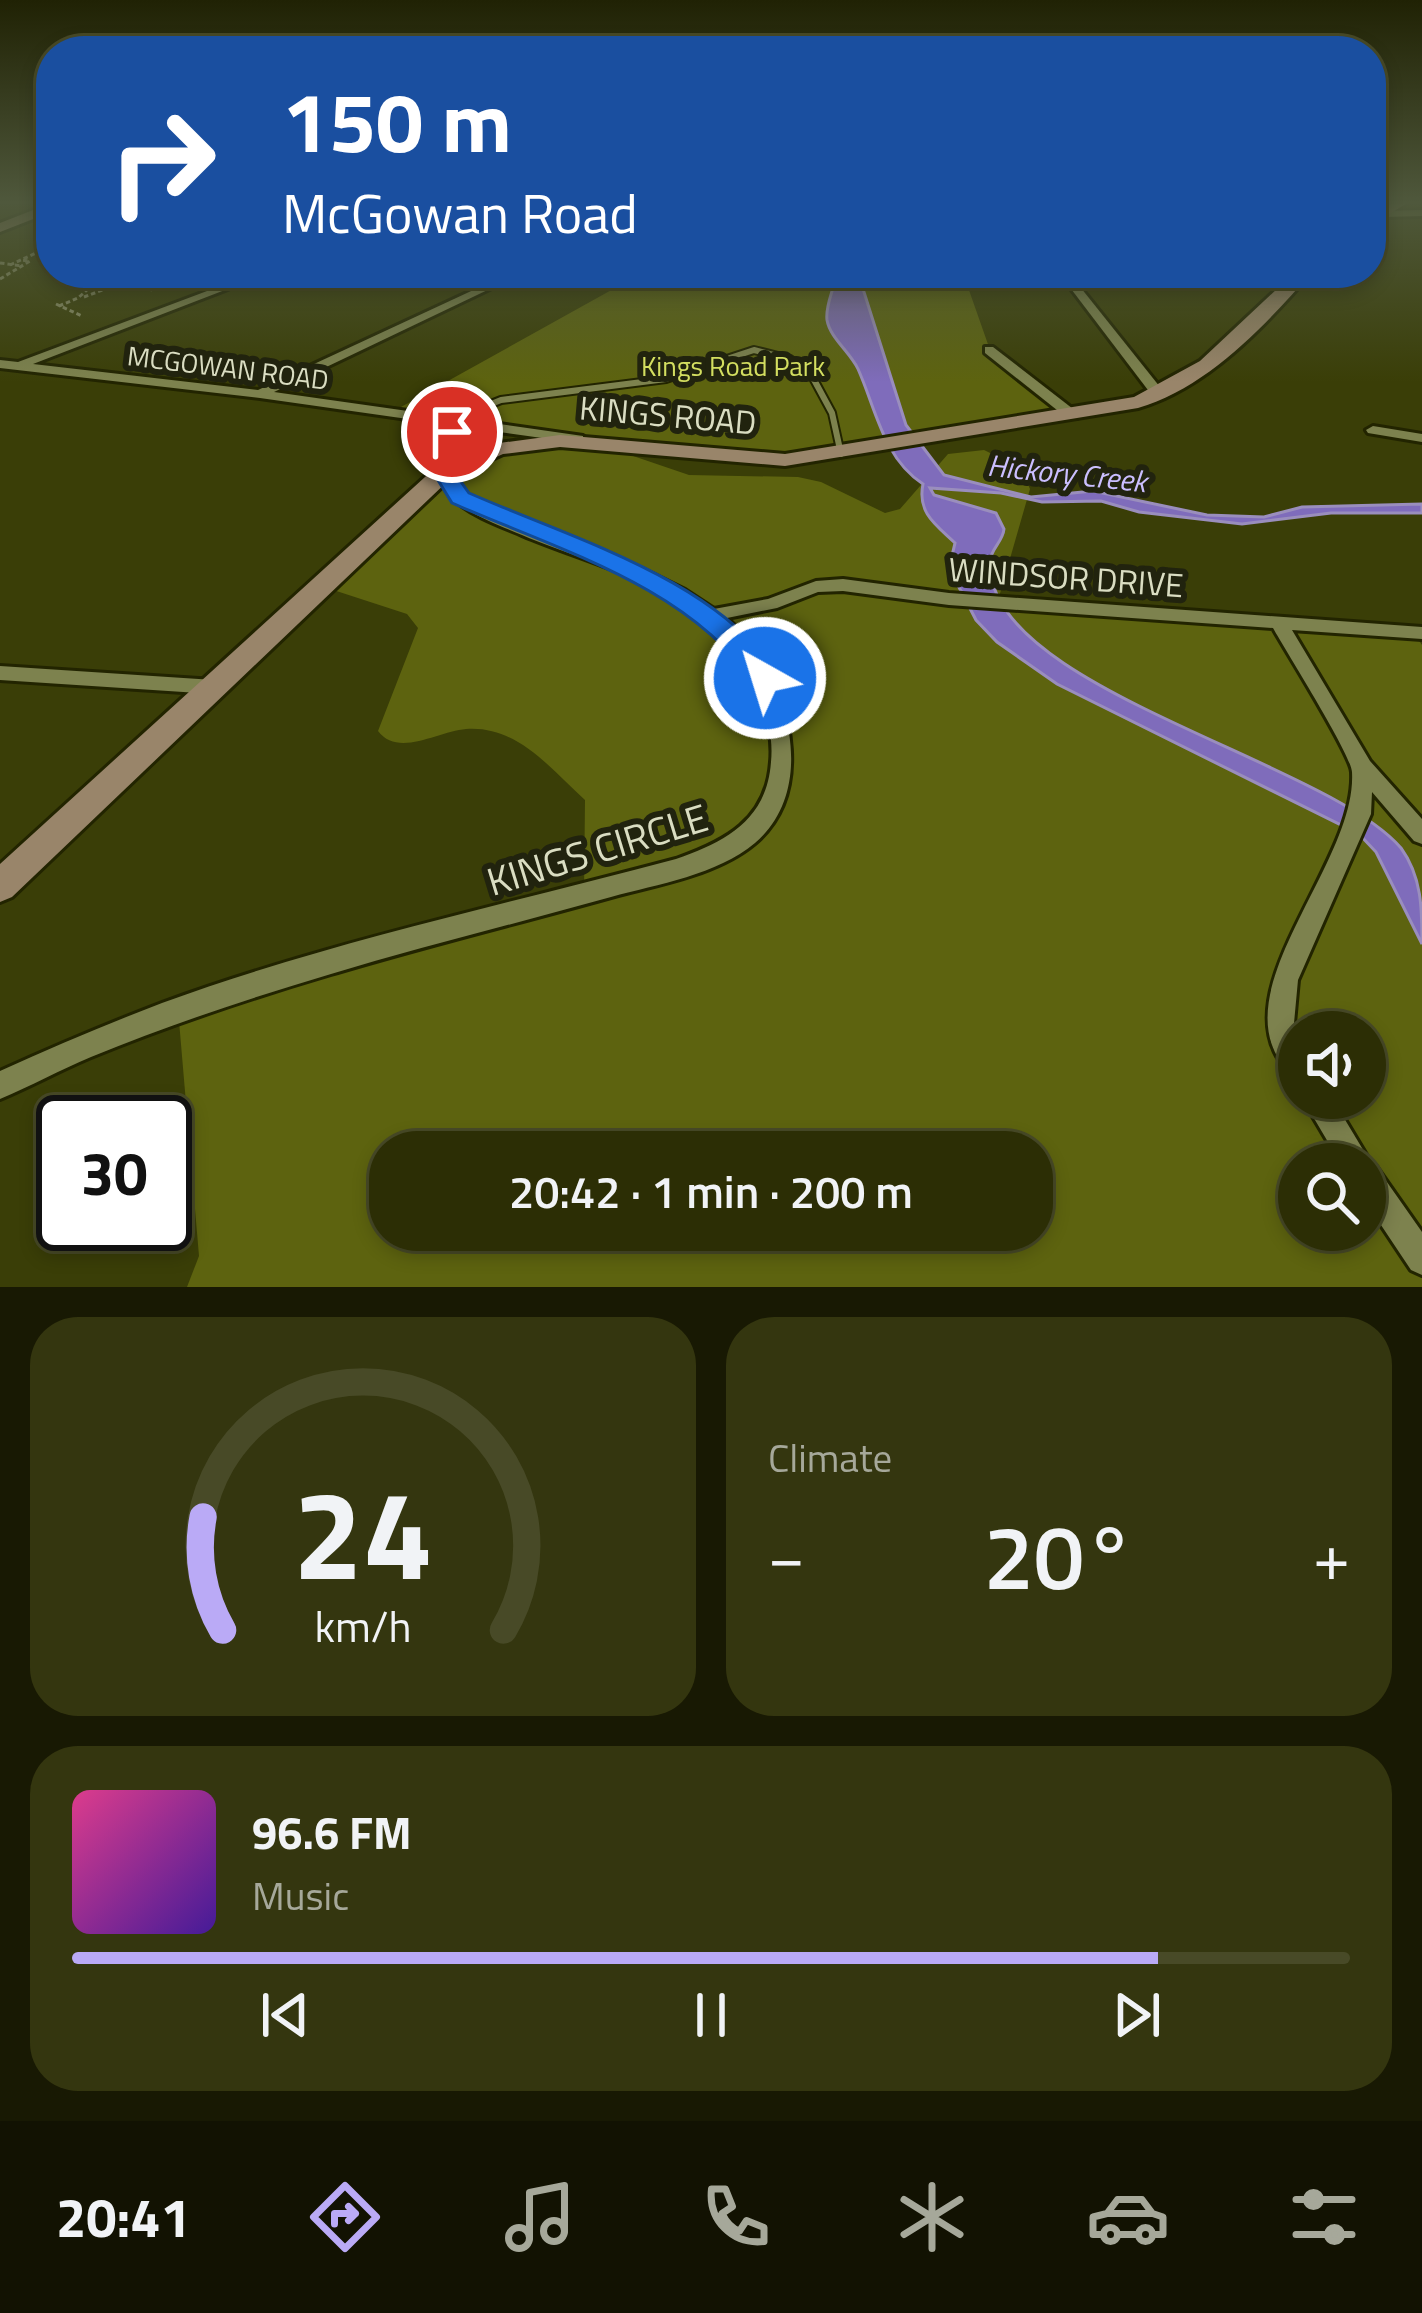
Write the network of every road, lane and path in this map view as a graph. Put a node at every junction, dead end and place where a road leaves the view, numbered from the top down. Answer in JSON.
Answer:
{"nodes":[{"id":1,"x":16,"y":262,"type":"edge"},
{"id":2,"x":28,"y":262,"type":"edge"},
{"id":3,"x":0,"y":263,"type":"edge"},
{"id":4,"x":10,"y":265,"type":"junction"},
{"id":5,"x":23,"y":266,"type":"junction"},
{"id":6,"x":0,"y":279,"type":"edge"},
{"id":7,"x":89,"y":288,"type":"edge"},
{"id":8,"x":147,"y":288,"type":"edge"},
{"id":9,"x":224,"y":288,"type":"edge"},
{"id":10,"x":486,"y":288,"type":"edge"},
{"id":11,"x":1076,"y":288,"type":"edge"},
{"id":12,"x":1288,"y":288,"type":"edge"},
{"id":13,"x":105,"y":290,"type":"dead end"},
{"id":14,"x":152,"y":290,"type":"dead end"},
{"id":15,"x":76,"y":299,"type":"junction"},
{"id":16,"x":82,"y":316,"type":"dead end"},
{"id":17,"x":989,"y":350,"type":"dead end"},
{"id":18,"x":0,"y":364,"type":"edge"},
{"id":19,"x":19,"y":366,"type":"junction"},
{"id":20,"x":260,"y":394,"type":"junction"},
{"id":21,"x":1159,"y":395,"type":"junction"},
{"id":22,"x":1072,"y":415,"type":"junction"},
{"id":23,"x":449,"y":421,"type":"junction"},
{"id":24,"x":1373,"y":430,"type":"dead end"},
{"id":25,"x":1422,"y":437,"type":"edge"},
{"id":26,"x":586,"y":440,"type":"junction"},
{"id":27,"x":842,"y":454,"type":"junction"},
{"id":28,"x":443,"y":472,"type":"junction"},
{"id":29,"x":711,"y":615,"type":"junction"},
{"id":30,"x":1279,"y":623,"type":"junction"},
{"id":31,"x":1422,"y":633,"type":"edge"},
{"id":32,"x":0,"y":673,"type":"edge"},
{"id":33,"x":214,"y":687,"type":"junction"},
{"id":34,"x":1363,"y":767,"type":"junction"},
{"id":35,"x":1422,"y":834,"type":"edge"},
{"id":36,"x":0,"y":886,"type":"edge"},
{"id":37,"x":1282,"y":1011,"type":"edge"},
{"id":38,"x":0,"y":1085,"type":"edge"},
{"id":39,"x":1386,"y":1206,"type":"edge"},
{"id":40,"x":1422,"y":1259,"type":"edge"}],
"edges":[{"from":1,"to":4,"type":"path"},
{"from":2,"to":5,"type":"path"},
{"from":3,"to":4,"type":"path"},
{"from":4,"to":5,"type":"path"},
{"from":5,"to":6,"type":"path"},
{"from":7,"to":15,"type":"path"},
{"from":8,"to":14,"type":"path"},
{"from":9,"to":19,"type":"street"},
{"from":10,"to":20,"type":"street"},
{"from":11,"to":21,"type":"street"},
{"from":12,"to":21,"type":"street","name":"KINGS ROAD"},
{"from":13,"to":15,"type":"path"},
{"from":15,"to":16,"type":"path"},
{"from":17,"to":22,"type":"street"},
{"from":18,"to":19,"type":"street","name":"MCGOWAN ROAD"},
{"from":19,"to":20,"type":"street","name":"MCGOWAN ROAD"},
{"from":20,"to":23,"type":"street","name":"MCGOWAN ROAD"},
{"from":21,"to":22,"type":"street","name":"KINGS ROAD"},
{"from":22,"to":27,"type":"street","name":"KINGS ROAD"},
{"from":23,"to":26,"type":"street","name":"MCGOWAN ROAD"},
{"from":23,"to":27,"type":"lane"},
{"from":23,"to":28,"type":"street"},
{"from":24,"to":25,"type":"street"},
{"from":26,"to":27,"type":"street","name":"KINGS ROAD"},
{"from":26,"to":28,"type":"street","name":"KINGS ROAD"},
{"from":28,"to":29,"type":"street","name":"KINGS CIRCLE"},
{"from":28,"to":33,"type":"street","name":"KINGS ROAD"},
{"from":29,"to":30,"type":"street","name":"WINDSOR DRIVE"},
{"from":29,"to":38,"type":"street","name":"KINGS CIRCLE"},
{"from":30,"to":31,"type":"street","name":"WINDSOR DRIVE"},
{"from":30,"to":34,"type":"street"},
{"from":32,"to":33,"type":"street"},
{"from":33,"to":36,"type":"street","name":"KINGS ROAD"},
{"from":34,"to":35,"type":"street"},
{"from":34,"to":37,"type":"street"},
{"from":39,"to":40,"type":"street"}]}
